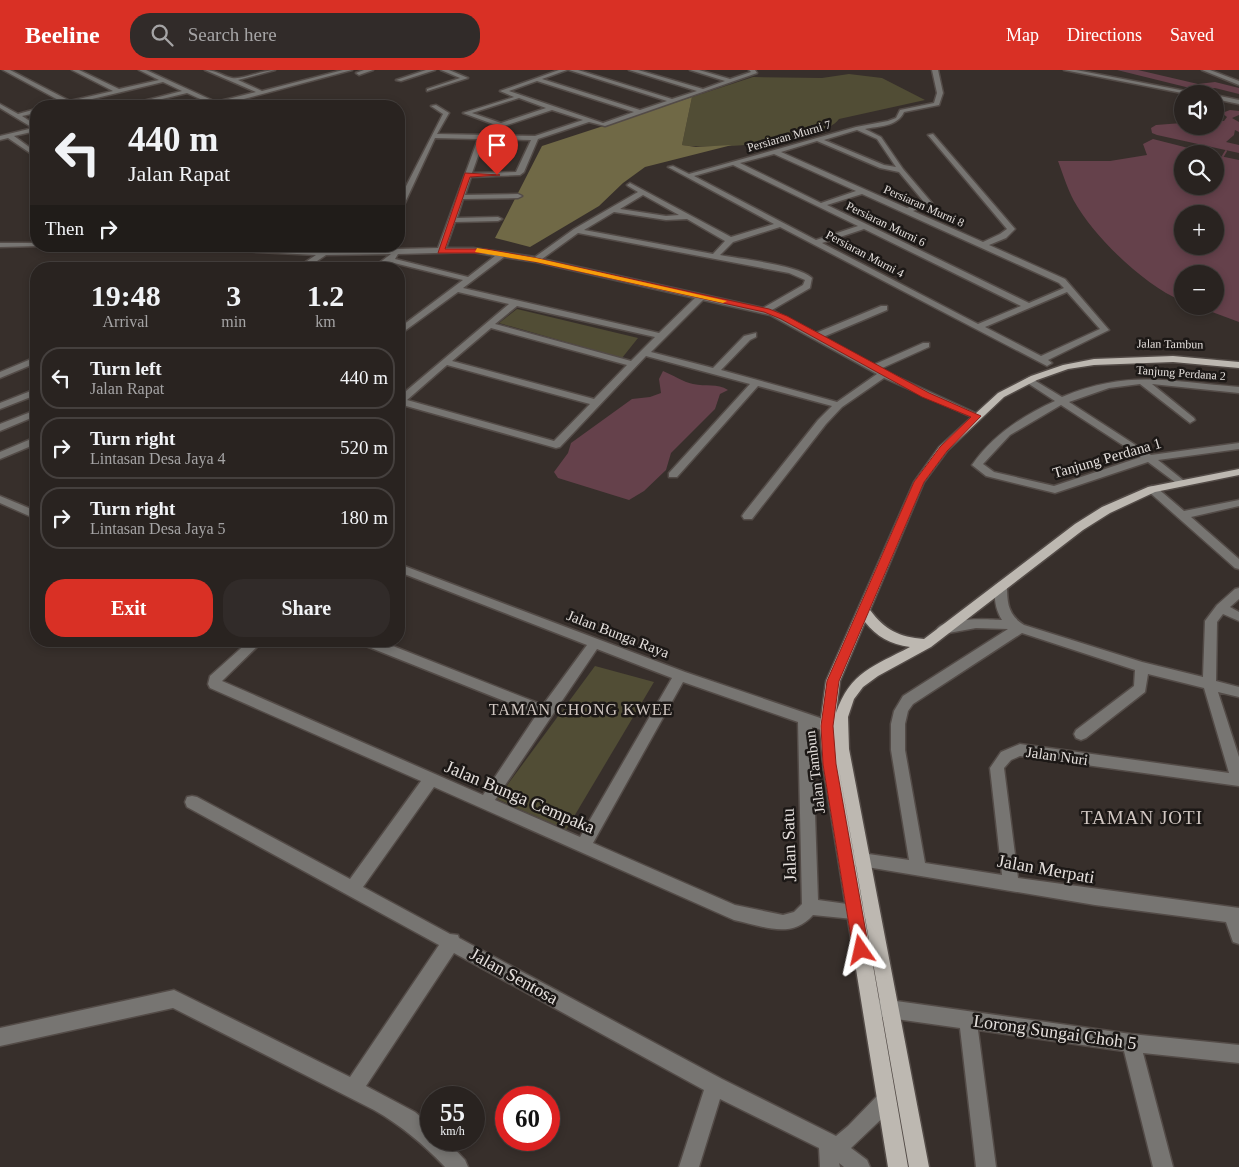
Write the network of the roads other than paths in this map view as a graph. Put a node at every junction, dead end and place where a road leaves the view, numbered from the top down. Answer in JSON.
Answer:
{"nodes":[{"id":1,"x":6,"y":70,"type":"edge"},
{"id":2,"x":75,"y":70,"type":"edge"},
{"id":3,"x":142,"y":70,"type":"edge"},
{"id":4,"x":208,"y":70,"type":"edge"},
{"id":5,"x":272,"y":70,"type":"edge"},
{"id":6,"x":336,"y":70,"type":"edge"},
{"id":7,"x":348,"y":70,"type":"edge"},
{"id":8,"x":370,"y":70,"type":"edge"},
{"id":9,"x":432,"y":70,"type":"edge"},
{"id":10,"x":444,"y":70,"type":"edge"},
{"id":11,"x":564,"y":70,"type":"edge"},
{"id":12,"x":572,"y":70,"type":"edge"},
{"id":13,"x":632,"y":70,"type":"edge"},
{"id":14,"x":693,"y":70,"type":"edge"},
{"id":15,"x":752,"y":70,"type":"edge"},
{"id":16,"x":935,"y":70,"type":"edge"},
{"id":17,"x":1067,"y":70,"type":"edge"},
{"id":18,"x":1205,"y":70,"type":"edge"},
{"id":19,"x":359,"y":73,"type":"dead end"},
{"id":20,"x":536,"y":79,"type":"junction"},
{"id":21,"x":164,"y":80,"type":"junction"},
{"id":22,"x":233,"y":80,"type":"junction"},
{"id":23,"x":399,"y":80,"type":"dead end"},
{"id":24,"x":730,"y":81,"type":"junction"},
{"id":25,"x":1136,"y":82,"type":"junction"},
{"id":26,"x":1239,"y":83,"type":"edge"},
{"id":27,"x":1174,"y":89,"type":"edge"},
{"id":28,"x":429,"y":90,"type":"dead end"},
{"id":29,"x":701,"y":90,"type":"junction"},
{"id":30,"x":1174,"y":90,"type":"edge"},
{"id":31,"x":118,"y":91,"type":"junction"},
{"id":32,"x":188,"y":91,"type":"junction"},
{"id":33,"x":261,"y":92,"type":"junction"},
{"id":34,"x":518,"y":97,"type":"junction"},
{"id":35,"x":63,"y":100,"type":"edge"},
{"id":36,"x":81,"y":100,"type":"edge"},
{"id":37,"x":151,"y":100,"type":"edge"},
{"id":38,"x":208,"y":100,"type":"edge"},
{"id":39,"x":233,"y":100,"type":"edge"},
{"id":40,"x":1224,"y":100,"type":"edge"},
{"id":41,"x":672,"y":101,"type":"junction"},
{"id":42,"x":1239,"y":102,"type":"edge"},
{"id":43,"x":0,"y":106,"type":"edge"},
{"id":44,"x":434,"y":106,"type":"dead end"},
{"id":45,"x":551,"y":108,"type":"junction"},
{"id":46,"x":640,"y":112,"type":"junction"},
{"id":47,"x":30,"y":113,"type":"edge"},
{"id":48,"x":17,"y":116,"type":"junction"},
{"id":49,"x":587,"y":120,"type":"junction"},
{"id":50,"x":30,"y":124,"type":"edge"},
{"id":51,"x":858,"y":128,"type":"junction"},
{"id":52,"x":30,"y":130,"type":"edge"},
{"id":53,"x":931,"y":135,"type":"dead end"},
{"id":54,"x":9,"y":136,"type":"junction"},
{"id":55,"x":433,"y":136,"type":"junction"},
{"id":56,"x":482,"y":136,"type":"junction"},
{"id":57,"x":0,"y":138,"type":"edge"},
{"id":58,"x":535,"y":138,"type":"junction"},
{"id":59,"x":819,"y":140,"type":"junction"},
{"id":60,"x":28,"y":148,"type":"edge"},
{"id":61,"x":776,"y":152,"type":"junction"},
{"id":62,"x":734,"y":163,"type":"junction"},
{"id":63,"x":671,"y":167,"type":"dead end"},
{"id":64,"x":904,"y":172,"type":"junction"},
{"id":65,"x":468,"y":175,"type":"junction"},
{"id":66,"x":688,"y":176,"type":"junction"},
{"id":67,"x":630,"y":186,"type":"dead end"},
{"id":68,"x":863,"y":191,"type":"junction"},
{"id":69,"x":642,"y":193,"type":"junction"},
{"id":70,"x":405,"y":194,"type":"edge"},
{"id":71,"x":518,"y":196,"type":"dead end"},
{"id":72,"x":460,"y":198,"type":"junction"},
{"id":73,"x":821,"y":205,"type":"junction"},
{"id":74,"x":613,"y":210,"type":"junction"},
{"id":75,"x":906,"y":211,"type":"junction"},
{"id":76,"x":687,"y":217,"type":"junction"},
{"id":77,"x":498,"y":219,"type":"dead end"},
{"id":78,"x":452,"y":220,"type":"junction"},
{"id":79,"x":781,"y":224,"type":"junction"},
{"id":80,"x":864,"y":226,"type":"junction"},
{"id":81,"x":577,"y":231,"type":"junction"},
{"id":82,"x":730,"y":240,"type":"junction"},
{"id":83,"x":817,"y":242,"type":"junction"},
{"id":84,"x":488,"y":244,"type":"dead end"},
{"id":85,"x":0,"y":245,"type":"edge"},
{"id":86,"x":30,"y":245,"type":"edge"},
{"id":87,"x":983,"y":245,"type":"junction"},
{"id":88,"x":442,"y":248,"type":"junction"},
{"id":89,"x":311,"y":252,"type":"edge"},
{"id":90,"x":342,"y":252,"type":"edge"},
{"id":91,"x":391,"y":252,"type":"edge"},
{"id":92,"x":324,"y":253,"type":"junction"},
{"id":93,"x":397,"y":253,"type":"junction"},
{"id":94,"x":503,"y":254,"type":"junction"},
{"id":95,"x":715,"y":256,"type":"junction"},
{"id":96,"x":390,"y":260,"type":"junction"},
{"id":97,"x":536,"y":260,"type":"junction"},
{"id":98,"x":310,"y":262,"type":"edge"},
{"id":99,"x":386,"y":262,"type":"edge"},
{"id":100,"x":398,"y":262,"type":"edge"},
{"id":101,"x":405,"y":264,"type":"edge"},
{"id":102,"x":409,"y":265,"type":"junction"},
{"id":103,"x":405,"y":268,"type":"edge"},
{"id":104,"x":468,"y":279,"type":"junction"},
{"id":105,"x":1070,"y":288,"type":"junction"},
{"id":106,"x":456,"y":289,"type":"junction"},
{"id":107,"x":702,"y":296,"type":"junction"},
{"id":108,"x":516,"y":302,"type":"junction"},
{"id":109,"x":1029,"y":306,"type":"junction"},
{"id":110,"x":884,"y":308,"type":"dead end"},
{"id":111,"x":766,"y":310,"type":"junction"},
{"id":112,"x":489,"y":325,"type":"junction"},
{"id":113,"x":405,"y":327,"type":"edge"},
{"id":114,"x":978,"y":327,"type":"junction"},
{"id":115,"x":753,"y":335,"type":"dead end"},
{"id":116,"x":661,"y":336,"type":"junction"},
{"id":117,"x":818,"y":336,"type":"junction"},
{"id":118,"x":926,"y":345,"type":"dead end"},
{"id":119,"x":646,"y":353,"type":"junction"},
{"id":120,"x":1044,"y":361,"type":"junction"},
{"id":121,"x":30,"y":362,"type":"edge"},
{"id":122,"x":446,"y":362,"type":"junction"},
{"id":123,"x":1095,"y":363,"type":"junction"},
{"id":124,"x":633,"y":364,"type":"junction"},
{"id":125,"x":1239,"y":365,"type":"edge"},
{"id":126,"x":715,"y":371,"type":"junction"},
{"id":127,"x":879,"y":371,"type":"junction"},
{"id":128,"x":0,"y":375,"type":"edge"},
{"id":129,"x":1034,"y":381,"type":"junction"},
{"id":130,"x":1141,"y":381,"type":"junction"},
{"id":131,"x":757,"y":382,"type":"junction"},
{"id":132,"x":1239,"y":390,"type":"edge"},
{"id":133,"x":30,"y":394,"type":"edge"},
{"id":134,"x":405,"y":396,"type":"edge"},
{"id":135,"x":1062,"y":402,"type":"junction"},
{"id":136,"x":405,"y":403,"type":"edge"},
{"id":137,"x":598,"y":403,"type":"junction"},
{"id":138,"x":0,"y":406,"type":"edge"},
{"id":139,"x":839,"y":406,"type":"junction"},
{"id":140,"x":980,"y":414,"type":"junction"},
{"id":141,"x":30,"y":416,"type":"edge"},
{"id":142,"x":1190,"y":420,"type":"dead end"},
{"id":143,"x":0,"y":428,"type":"edge"},
{"id":144,"x":30,"y":443,"type":"edge"},
{"id":145,"x":1239,"y":446,"type":"edge"},
{"id":146,"x":0,"y":456,"type":"edge"},
{"id":147,"x":1149,"y":458,"type":"junction"},
{"id":148,"x":1239,"y":472,"type":"edge"},
{"id":149,"x":673,"y":475,"type":"dead end"},
{"id":150,"x":1014,"y":481,"type":"joint"},
{"id":151,"x":1179,"y":482,"type":"junction"},
{"id":152,"x":1152,"y":489,"type":"junction"},
{"id":153,"x":0,"y":499,"type":"edge"},
{"id":154,"x":1239,"y":503,"type":"edge"},
{"id":155,"x":30,"y":512,"type":"edge"},
{"id":156,"x":1184,"y":514,"type":"junction"},
{"id":157,"x":748,"y":516,"type":"dead end"},
{"id":158,"x":1239,"y":565,"type":"edge"},
{"id":159,"x":405,"y":570,"type":"edge"},
{"id":160,"x":1001,"y":586,"type":"junction"},
{"id":161,"x":1239,"y":592,"type":"edge"},
{"id":162,"x":1221,"y":608,"type":"junction"},
{"id":163,"x":864,"y":610,"type":"junction"},
{"id":164,"x":1239,"y":617,"type":"edge"},
{"id":165,"x":1017,"y":626,"type":"junction"},
{"id":166,"x":943,"y":629,"type":"junction"},
{"id":167,"x":595,"y":643,"type":"junction"},
{"id":168,"x":926,"y":644,"type":"junction"},
{"id":169,"x":251,"y":647,"type":"edge"},
{"id":170,"x":381,"y":647,"type":"edge"},
{"id":171,"x":1142,"y":667,"type":"junction"},
{"id":172,"x":680,"y":676,"type":"junction"},
{"id":173,"x":1209,"y":684,"type":"junction"},
{"id":174,"x":1239,"y":692,"type":"edge"},
{"id":175,"x":546,"y":712,"type":"junction"},
{"id":176,"x":805,"y":718,"type":"junction"},
{"id":177,"x":827,"y":726,"type":"junction"},
{"id":178,"x":1081,"y":734,"type":"dead end"},
{"id":179,"x":431,"y":779,"type":"junction"},
{"id":180,"x":1239,"y":780,"type":"edge"},
{"id":181,"x":192,"y":802,"type":"dead end"},
{"id":182,"x":486,"y":802,"type":"junction"},
{"id":183,"x":584,"y":846,"type":"junction"},
{"id":184,"x":846,"y":857,"type":"junction"},
{"id":185,"x":864,"y":860,"type":"junction"},
{"id":186,"x":918,"y":868,"type":"junction"},
{"id":187,"x":1011,"y":883,"type":"junction"},
{"id":188,"x":353,"y":888,"type":"junction"},
{"id":189,"x":810,"y":907,"type":"junction"},
{"id":190,"x":854,"y":912,"type":"junction"},
{"id":191,"x":874,"y":913,"type":"junction"},
{"id":192,"x":1235,"y":916,"type":"edge"},
{"id":193,"x":1239,"y":936,"type":"edge"},
{"id":194,"x":452,"y":941,"type":"junction"},
{"id":195,"x":881,"y":1008,"type":"junction"},
{"id":196,"x":968,"y":1019,"type":"junction"},
{"id":197,"x":0,"y":1038,"type":"edge"},
{"id":198,"x":1131,"y":1043,"type":"junction"},
{"id":199,"x":1239,"y":1054,"type":"edge"},
{"id":200,"x":715,"y":1086,"type":"junction"},
{"id":201,"x":353,"y":1089,"type":"junction"},
{"id":202,"x":887,"y":1100,"type":"junction"},
{"id":203,"x":420,"y":1129,"type":"edge"},
{"id":204,"x":832,"y":1145,"type":"junction"},
{"id":205,"x":443,"y":1151,"type":"edge"},
{"id":206,"x":458,"y":1167,"type":"edge"},
{"id":207,"x":689,"y":1167,"type":"edge"},
{"id":208,"x":830,"y":1167,"type":"edge"},
{"id":209,"x":860,"y":1167,"type":"edge"},
{"id":210,"x":898,"y":1167,"type":"edge"},
{"id":211,"x":919,"y":1167,"type":"edge"},
{"id":212,"x":986,"y":1167,"type":"edge"},
{"id":213,"x":1162,"y":1167,"type":"edge"}],
"edges":[{"from":1,"to":35,"type":"street"},
{"from":2,"to":31,"type":"street"},
{"from":3,"to":21,"type":"street"},
{"from":4,"to":22,"type":"street"},
{"from":5,"to":22,"type":"street"},
{"from":6,"to":33,"type":"street"},
{"from":7,"to":33,"type":"street"},
{"from":8,"to":19,"type":"street"},
{"from":9,"to":23,"type":"street"},
{"from":10,"to":28,"type":"street"},
{"from":11,"to":20,"type":"street"},
{"from":12,"to":41,"type":"street"},
{"from":13,"to":29,"type":"street"},
{"from":14,"to":24,"type":"street"},
{"from":15,"to":24,"type":"street"},
{"from":16,"to":51,"type":"street","name":"Persiaran Murni 7"},
{"from":17,"to":25,"type":"street"},
{"from":18,"to":26,"type":"street"},
{"from":20,"to":34,"type":"street"},
{"from":20,"to":46,"type":"street"},
{"from":21,"to":31,"type":"street"},
{"from":21,"to":32,"type":"street"},
{"from":22,"to":33,"type":"street"},
{"from":24,"to":29,"type":"street"},
{"from":25,"to":27,"type":"street"},
{"from":25,"to":30,"type":"street"},
{"from":29,"to":41,"type":"street"},
{"from":31,"to":36,"type":"street"},
{"from":32,"to":37,"type":"street"},
{"from":32,"to":38,"type":"street"},
{"from":33,"to":39,"type":"street"},
{"from":34,"to":45,"type":"street"},
{"from":34,"to":45,"type":"street"},
{"from":40,"to":42,"type":"street"},
{"from":41,"to":46,"type":"street"},
{"from":43,"to":48,"type":"street"},
{"from":44,"to":55,"type":"street"},
{"from":45,"to":49,"type":"street"},
{"from":46,"to":49,"type":"street"},
{"from":47,"to":48,"type":"street"},
{"from":48,"to":50,"type":"street"},
{"from":49,"to":58,"type":"street"},
{"from":51,"to":59,"type":"street","name":"Persiaran Murni 7"},
{"from":51,"to":64,"type":"street"},
{"from":52,"to":54,"type":"street"},
{"from":53,"to":87,"type":"street"},
{"from":54,"to":57,"type":"street"},
{"from":54,"to":60,"type":"street"},
{"from":55,"to":56,"type":"street"},
{"from":55,"to":70,"type":"street"},
{"from":56,"to":58,"type":"street"},
{"from":56,"to":65,"type":"street"},
{"from":58,"to":65,"type":"street"},
{"from":59,"to":61,"type":"street","name":"Persiaran Murni 7"},
{"from":59,"to":64,"type":"street"},
{"from":61,"to":62,"type":"street","name":"Persiaran Murni 7"},
{"from":61,"to":68,"type":"street","name":"Persiaran Murni 8"},
{"from":62,"to":66,"type":"street","name":"Persiaran Murni 7"},
{"from":62,"to":73,"type":"street","name":"Persiaran Murni 6"},
{"from":63,"to":66,"type":"street","name":"Persiaran Murni 4"},
{"from":64,"to":75,"type":"street"},
{"from":65,"to":72,"type":"street"},
{"from":66,"to":79,"type":"street","name":"Persiaran Murni 4"},
{"from":67,"to":69,"type":"street"},
{"from":68,"to":73,"type":"street"},
{"from":68,"to":75,"type":"street","name":"Persiaran Murni 8"},
{"from":69,"to":74,"type":"street"},
{"from":69,"to":76,"type":"street"},
{"from":71,"to":72,"type":"street"},
{"from":72,"to":78,"type":"street"},
{"from":73,"to":80,"type":"street","name":"Persiaran Murni 6"},
{"from":74,"to":76,"type":"street"},
{"from":74,"to":81,"type":"street"},
{"from":75,"to":87,"type":"street","name":"Persiaran Murni 8"},
{"from":76,"to":82,"type":"street"},
{"from":77,"to":78,"type":"street"},
{"from":78,"to":88,"type":"street"},
{"from":79,"to":82,"type":"street"},
{"from":79,"to":83,"type":"street","name":"Persiaran Murni 4"},
{"from":80,"to":83,"type":"street"},
{"from":80,"to":109,"type":"street","name":"Persiaran Murni 6"},
{"from":81,"to":95,"type":"street"},
{"from":81,"to":97,"type":"street"},
{"from":82,"to":95,"type":"street"},
{"from":83,"to":114,"type":"street","name":"Persiaran Murni 4"},
{"from":84,"to":88,"type":"street"},
{"from":85,"to":86,"type":"street"},
{"from":87,"to":105,"type":"street","name":"Persiaran Murni 8"},
{"from":88,"to":93,"type":"street"},
{"from":88,"to":94,"type":"street"},
{"from":89,"to":92,"type":"street"},
{"from":90,"to":92,"type":"street"},
{"from":91,"to":93,"type":"street"},
{"from":92,"to":98,"type":"street"},
{"from":93,"to":96,"type":"street"},
{"from":94,"to":97,"type":"street"},
{"from":94,"to":104,"type":"street"},
{"from":95,"to":111,"type":"street"},
{"from":96,"to":99,"type":"street"},
{"from":96,"to":100,"type":"street"},
{"from":97,"to":107,"type":"street"},
{"from":101,"to":102,"type":"street"},
{"from":102,"to":103,"type":"street"},
{"from":102,"to":104,"type":"street"},
{"from":104,"to":106,"type":"street"},
{"from":105,"to":109,"type":"street"},
{"from":105,"to":120,"type":"street","name":"Persiaran Murni 8"},
{"from":106,"to":108,"type":"street"},
{"from":106,"to":113,"type":"street"},
{"from":107,"to":111,"type":"street"},
{"from":107,"to":116,"type":"street"},
{"from":108,"to":112,"type":"street"},
{"from":108,"to":116,"type":"street"},
{"from":109,"to":114,"type":"street"},
{"from":110,"to":117,"type":"street"},
{"from":111,"to":117,"type":"street"},
{"from":112,"to":122,"type":"street"},
{"from":112,"to":124,"type":"street"},
{"from":114,"to":120,"type":"street","name":"Persiaran Murni 4"},
{"from":115,"to":126,"type":"street"},
{"from":116,"to":119,"type":"street"},
{"from":117,"to":127,"type":"street"},
{"from":118,"to":127,"type":"street"},
{"from":119,"to":124,"type":"street"},
{"from":119,"to":126,"type":"street"},
{"from":120,"to":123,"type":"main road"},
{"from":120,"to":129,"type":"main road"},
{"from":121,"to":128,"type":"street"},
{"from":122,"to":134,"type":"street"},
{"from":122,"to":137,"type":"street"},
{"from":123,"to":125,"type":"main road","name":"Jalan Tambun"},
{"from":123,"to":129,"type":"main road","name":"Jalan Tambun"},
{"from":124,"to":137,"type":"street"},
{"from":126,"to":131,"type":"street"},
{"from":127,"to":139,"type":"street"},
{"from":127,"to":140,"type":"street"},
{"from":129,"to":135,"type":"street"},
{"from":129,"to":140,"type":"main road","name":"Jalan Tambun"},
{"from":130,"to":132,"type":"street","name":"Tanjung Perdana 2"},
{"from":130,"to":135,"type":"street","name":"Tanjung Perdana 2"},
{"from":130,"to":142,"type":"street"},
{"from":131,"to":139,"type":"street"},
{"from":131,"to":149,"type":"street"},
{"from":133,"to":138,"type":"street"},
{"from":135,"to":147,"type":"street"},
{"from":135,"to":150,"type":"street","name":"Tanjung Perdana 2"},
{"from":136,"to":137,"type":"street"},
{"from":139,"to":157,"type":"street"},
{"from":140,"to":163,"type":"main road","name":"Jalan Tambun"},
{"from":141,"to":143,"type":"street"},
{"from":144,"to":146,"type":"street"},
{"from":145,"to":147,"type":"street","name":"Tanjung Perdana 1"},
{"from":147,"to":150,"type":"street","name":"Tanjung Perdana 1"},
{"from":147,"to":151,"type":"street"},
{"from":148,"to":151,"type":"main road","name":"Jalan Tambun"},
{"from":151,"to":152,"type":"main road","name":"Jalan Tambun"},
{"from":152,"to":156,"type":"street"},
{"from":152,"to":160,"type":"main road","name":"Jalan Tambun"},
{"from":153,"to":155,"type":"street"},
{"from":154,"to":156,"type":"street"},
{"from":156,"to":158,"type":"street"},
{"from":159,"to":167,"type":"street","name":"Jalan Bunga Raya"},
{"from":160,"to":165,"type":"street"},
{"from":160,"to":166,"type":"main road","name":"Jalan Tambun"},
{"from":161,"to":162,"type":"street"},
{"from":162,"to":164,"type":"street"},
{"from":162,"to":173,"type":"street"},
{"from":163,"to":168,"type":"main road"},
{"from":163,"to":177,"type":"main road","name":"Jalan Tambun"},
{"from":165,"to":166,"type":"street"},
{"from":165,"to":171,"type":"street"},
{"from":165,"to":186,"type":"street"},
{"from":166,"to":168,"type":"main road","name":"Jalan Tambun"},
{"from":167,"to":172,"type":"street","name":"Jalan Bunga Raya"},
{"from":167,"to":175,"type":"street"},
{"from":168,"to":185,"type":"main road","name":"Jalan Tambun"},
{"from":169,"to":179,"type":"street","name":"Jalan Bunga Cempaka"},
{"from":170,"to":175,"type":"street"},
{"from":171,"to":173,"type":"street"},
{"from":171,"to":178,"type":"street"},
{"from":172,"to":176,"type":"street","name":"Jalan Bunga Raya"},
{"from":172,"to":183,"type":"street"},
{"from":173,"to":174,"type":"street"},
{"from":173,"to":180,"type":"street"},
{"from":175,"to":182,"type":"street"},
{"from":176,"to":177,"type":"street","name":"Jalan Bunga Raya"},
{"from":176,"to":189,"type":"street","name":"Jalan Satu"},
{"from":177,"to":184,"type":"main road","name":"Jalan Tambun"},
{"from":179,"to":182,"type":"street","name":"Jalan Bunga Cempaka"},
{"from":179,"to":188,"type":"street"},
{"from":180,"to":187,"type":"street","name":"Jalan Nuri"},
{"from":181,"to":188,"type":"street","name":"Jalan Sentosa"},
{"from":182,"to":183,"type":"street","name":"Jalan Bunga Cempaka"},
{"from":183,"to":189,"type":"street","name":"Jalan Bunga Cempaka"},
{"from":184,"to":185,"type":"street","name":"Jalan Merpati"},
{"from":184,"to":190,"type":"main road","name":"Jalan Tambun"},
{"from":185,"to":186,"type":"street","name":"Jalan Merpati"},
{"from":185,"to":191,"type":"main road","name":"Jalan Tambun"},
{"from":186,"to":187,"type":"street","name":"Jalan Merpati"},
{"from":187,"to":192,"type":"street","name":"Jalan Merpati"},
{"from":188,"to":194,"type":"street","name":"Jalan Sentosa"},
{"from":189,"to":190,"type":"street"},
{"from":190,"to":191,"type":"street"},
{"from":190,"to":195,"type":"main road","name":"Jalan Tambun"},
{"from":191,"to":195,"type":"main road","name":"Jalan Tambun"},
{"from":192,"to":193,"type":"street"},
{"from":194,"to":200,"type":"street","name":"Jalan Sentosa"},
{"from":194,"to":201,"type":"street"},
{"from":195,"to":196,"type":"street","name":"Lorong Sungai Choh 5"},
{"from":195,"to":202,"type":"main road","name":"Jalan Tambun"},
{"from":195,"to":211,"type":"main road","name":"Jalan Tambun"},
{"from":196,"to":198,"type":"street","name":"Lorong Sungai Choh 5"},
{"from":196,"to":212,"type":"street"},
{"from":197,"to":201,"type":"street"},
{"from":198,"to":199,"type":"street","name":"Lorong Sungai Choh 5"},
{"from":198,"to":213,"type":"street"},
{"from":200,"to":204,"type":"street","name":"Jalan Sentosa"},
{"from":200,"to":207,"type":"street"},
{"from":201,"to":203,"type":"street"},
{"from":202,"to":204,"type":"street"},
{"from":202,"to":210,"type":"main road","name":"Jalan Tambun"},
{"from":204,"to":208,"type":"street"},
{"from":204,"to":209,"type":"street","name":"Jalan Sentosa"},
{"from":205,"to":206,"type":"street"}]}
